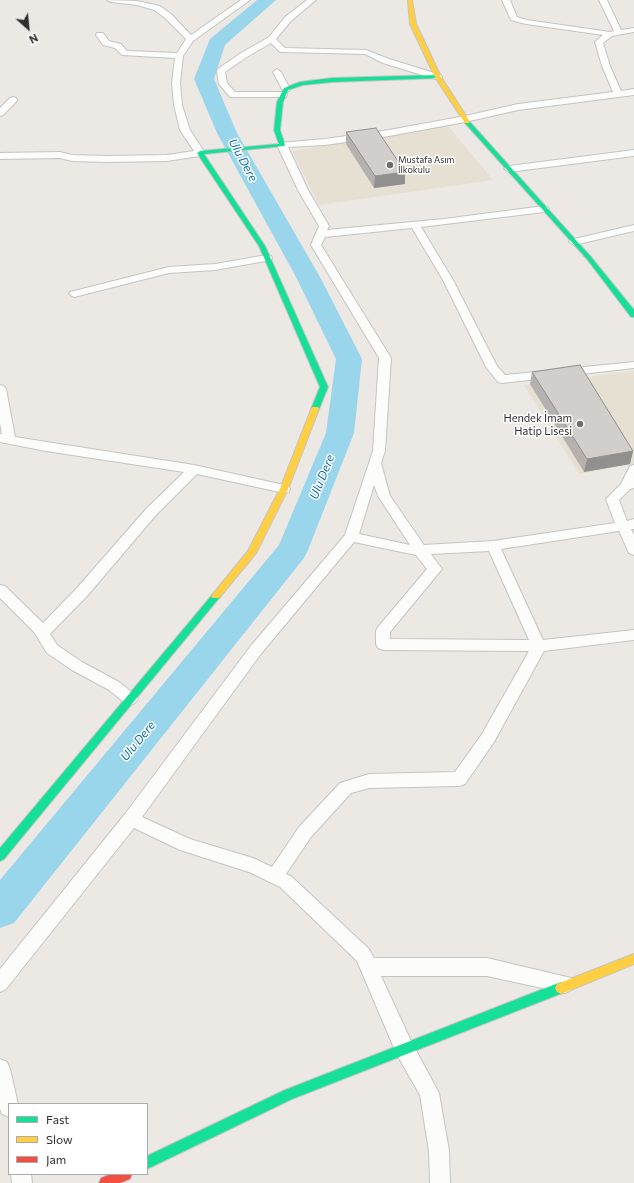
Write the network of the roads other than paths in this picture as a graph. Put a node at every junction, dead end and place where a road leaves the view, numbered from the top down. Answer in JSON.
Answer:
{"nodes":[{"id":1,"x":111,"y":0,"type":"edge"},
{"id":2,"x":148,"y":0,"type":"edge"},
{"id":3,"x":246,"y":0,"type":"edge"},
{"id":4,"x":312,"y":0,"type":"edge"},
{"id":5,"x":410,"y":0,"type":"edge"},
{"id":6,"x":506,"y":0,"type":"edge"},
{"id":7,"x":603,"y":0,"type":"edge"},
{"id":8,"x":157,"y":8,"type":"junction"},
{"id":9,"x":634,"y":30,"type":"edge"},
{"id":10,"x":618,"y":32,"type":"junction"},
{"id":11,"x":610,"y":34,"type":"junction"},
{"id":12,"x":100,"y":35,"type":"dead end"},
{"id":13,"x":190,"y":39,"type":"junction"},
{"id":14,"x":272,"y":39,"type":"junction"},
{"id":15,"x":179,"y":56,"type":"junction"},
{"id":16,"x":277,"y":72,"type":"dead end"},
{"id":17,"x":438,"y":77,"type":"junction"},
{"id":18,"x":284,"y":92,"type":"junction"},
{"id":19,"x":634,"y":92,"type":"edge"},
{"id":20,"x":618,"y":94,"type":"junction"},
{"id":21,"x":13,"y":100,"type":"dead end"},
{"id":22,"x":0,"y":113,"type":"edge"},
{"id":23,"x":465,"y":119,"type":"junction"},
{"id":24,"x":282,"y":145,"type":"junction"},
{"id":25,"x":200,"y":153,"type":"junction"},
{"id":26,"x":634,"y":153,"type":"edge"},
{"id":27,"x":0,"y":156,"type":"edge"},
{"id":28,"x":509,"y":169,"type":"junction"},
{"id":29,"x":544,"y":208,"type":"junction"},
{"id":30,"x":415,"y":225,"type":"junction"},
{"id":31,"x":634,"y":228,"type":"edge"},
{"id":32,"x":320,"y":234,"type":"junction"},
{"id":33,"x":574,"y":242,"type":"junction"},
{"id":34,"x":267,"y":258,"type":"junction"},
{"id":35,"x":74,"y":294,"type":"dead end"},
{"id":36,"x":634,"y":315,"type":"edge"},
{"id":37,"x":634,"y":365,"type":"edge"},
{"id":38,"x":0,"y":389,"type":"edge"},
{"id":39,"x":4,"y":438,"type":"edge"},
{"id":40,"x":375,"y":463,"type":"junction"},
{"id":41,"x":194,"y":469,"type":"junction"},
{"id":42,"x":634,"y":469,"type":"edge"},
{"id":43,"x":630,"y":485,"type":"edge"},
{"id":44,"x":284,"y":489,"type":"junction"},
{"id":45,"x":629,"y":525,"type":"edge"},
{"id":46,"x":350,"y":537,"type":"junction"},
{"id":47,"x":493,"y":546,"type":"junction"},
{"id":48,"x":420,"y":550,"type":"junction"},
{"id":49,"x":634,"y":550,"type":"edge"},
{"id":50,"x":0,"y":590,"type":"edge"},
{"id":51,"x":42,"y":633,"type":"junction"},
{"id":52,"x":634,"y":634,"type":"edge"},
{"id":53,"x":539,"y":646,"type":"junction"},
{"id":54,"x":130,"y":699,"type":"junction"},
{"id":55,"x":130,"y":819,"type":"junction"},
{"id":56,"x":0,"y":856,"type":"edge"},
{"id":57,"x":275,"y":876,"type":"junction"},
{"id":58,"x":634,"y":959,"type":"edge"},
{"id":59,"x":368,"y":967,"type":"junction"},
{"id":60,"x":0,"y":983,"type":"edge"},
{"id":61,"x":568,"y":985,"type":"junction"},
{"id":62,"x":404,"y":1048,"type":"junction"},
{"id":63,"x":0,"y":1069,"type":"edge"},
{"id":64,"x":8,"y":1103,"type":"edge"},
{"id":65,"x":148,"y":1163,"type":"edge"},
{"id":66,"x":123,"y":1175,"type":"edge"},
{"id":67,"x":106,"y":1183,"type":"edge"},
{"id":68,"x":440,"y":1183,"type":"edge"}],
"edges":[{"from":1,"to":8,"type":"street"},
{"from":2,"to":8,"type":"street"},
{"from":3,"to":13,"type":"street"},
{"from":4,"to":14,"type":"street"},
{"from":5,"to":17,"type":"street"},
{"from":6,"to":11,"type":"street"},
{"from":7,"to":10,"type":"street"},
{"from":8,"to":13,"type":"street"},
{"from":9,"to":10,"type":"street"},
{"from":10,"to":11,"type":"street"},
{"from":11,"to":20,"type":"street"},
{"from":12,"to":15,"type":"street"},
{"from":13,"to":15,"type":"street"},
{"from":14,"to":17,"type":"street"},
{"from":14,"to":18,"type":"street"},
{"from":15,"to":25,"type":"street"},
{"from":16,"to":18,"type":"street"},
{"from":17,"to":18,"type":"street"},
{"from":17,"to":23,"type":"street"},
{"from":18,"to":24,"type":"street"},
{"from":19,"to":20,"type":"street"},
{"from":20,"to":23,"type":"street"},
{"from":21,"to":22,"type":"street"},
{"from":23,"to":24,"type":"street"},
{"from":23,"to":28,"type":"street"},
{"from":24,"to":25,"type":"street"},
{"from":24,"to":32,"type":"street"},
{"from":25,"to":27,"type":"street"},
{"from":25,"to":34,"type":"street"},
{"from":26,"to":28,"type":"street"},
{"from":28,"to":29,"type":"street"},
{"from":29,"to":30,"type":"street"},
{"from":29,"to":33,"type":"street"},
{"from":30,"to":32,"type":"street"},
{"from":30,"to":37,"type":"street"},
{"from":31,"to":33,"type":"street"},
{"from":32,"to":40,"type":"street"},
{"from":33,"to":36,"type":"street"},
{"from":34,"to":35,"type":"street"},
{"from":34,"to":44,"type":"street"},
{"from":38,"to":39,"type":"street"},
{"from":39,"to":41,"type":"street"},
{"from":40,"to":46,"type":"street"},
{"from":40,"to":48,"type":"street"},
{"from":41,"to":44,"type":"street"},
{"from":41,"to":51,"type":"street"},
{"from":42,"to":43,"type":"street"},
{"from":43,"to":45,"type":"street"},
{"from":44,"to":54,"type":"street"},
{"from":45,"to":47,"type":"street"},
{"from":45,"to":49,"type":"street"},
{"from":46,"to":48,"type":"street"},
{"from":46,"to":55,"type":"street"},
{"from":47,"to":48,"type":"street"},
{"from":47,"to":53,"type":"street"},
{"from":48,"to":53,"type":"street"},
{"from":50,"to":51,"type":"street"},
{"from":51,"to":54,"type":"street"},
{"from":52,"to":53,"type":"street"},
{"from":53,"to":57,"type":"street"},
{"from":54,"to":56,"type":"street"},
{"from":55,"to":57,"type":"street"},
{"from":55,"to":60,"type":"street"},
{"from":57,"to":59,"type":"street"},
{"from":58,"to":61,"type":"street"},
{"from":59,"to":61,"type":"street"},
{"from":59,"to":62,"type":"street"},
{"from":61,"to":62,"type":"street"},
{"from":62,"to":65,"type":"street"},
{"from":62,"to":68,"type":"street"},
{"from":63,"to":64,"type":"street"},
{"from":66,"to":67,"type":"street"}]}
